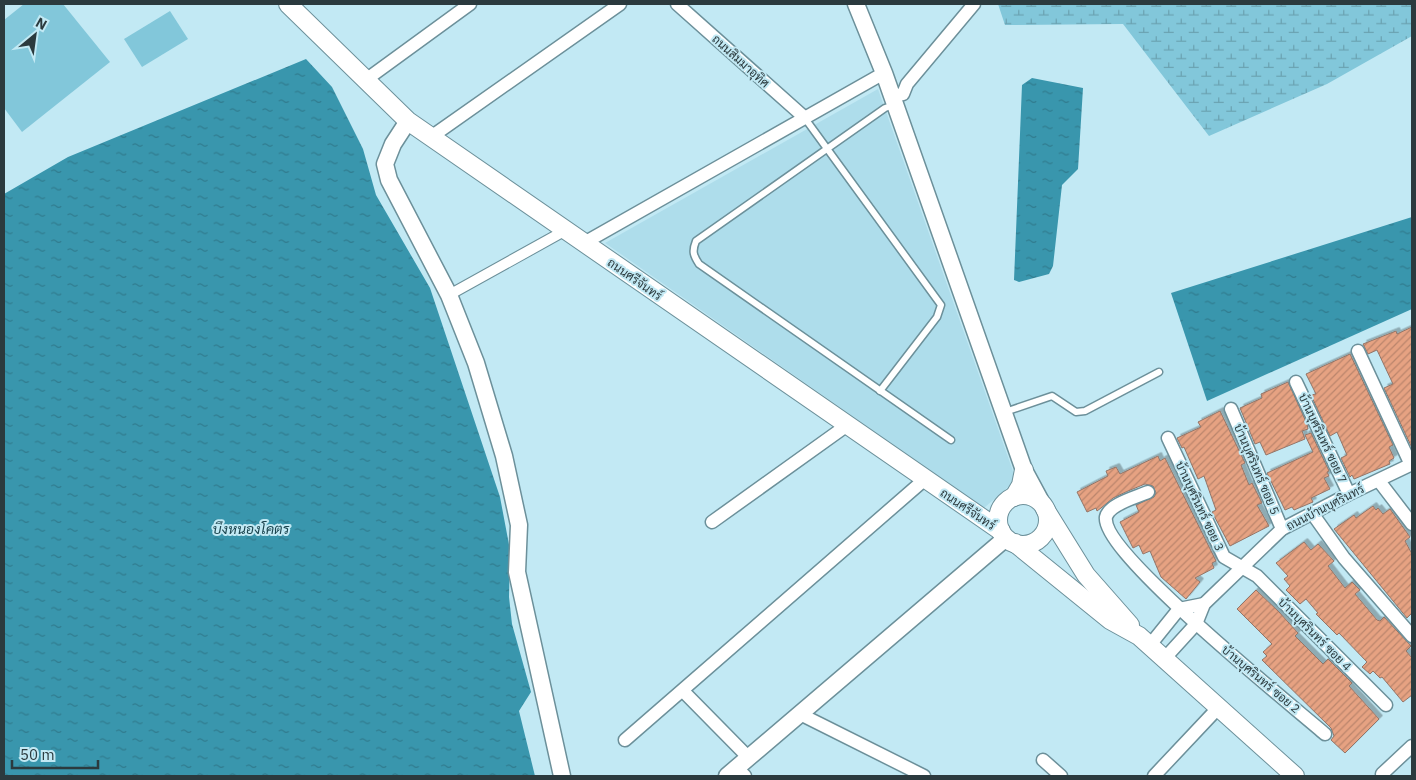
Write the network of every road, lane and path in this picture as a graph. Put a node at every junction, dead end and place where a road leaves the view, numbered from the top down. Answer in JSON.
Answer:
{"nodes":[{"id":1,"x":288,"y":4,"type":"edge"},
{"id":2,"x":470,"y":4,"type":"edge"},
{"id":3,"x":620,"y":4,"type":"edge"},
{"id":4,"x":677,"y":4,"type":"edge"},
{"id":5,"x":856,"y":4,"type":"edge"},
{"id":6,"x":974,"y":4,"type":"edge"},
{"id":7,"x":884,"y":73,"type":"junction"},
{"id":8,"x":367,"y":80,"type":"junction"},
{"id":9,"x":894,"y":100,"type":"junction"},
{"id":10,"x":804,"y":117,"type":"junction"},
{"id":11,"x":408,"y":121,"type":"junction"},
{"id":12,"x":431,"y":137,"type":"junction"},
{"id":13,"x":829,"y":150,"type":"junction"},
{"id":14,"x":566,"y":230,"type":"junction"},
{"id":15,"x":584,"y":243,"type":"junction"},
{"id":16,"x":449,"y":295,"type":"junction"},
{"id":17,"x":1358,"y":351,"type":"dead end"},
{"id":18,"x":1160,"y":372,"type":"dead end"},
{"id":19,"x":1296,"y":382,"type":"dead end"},
{"id":20,"x":880,"y":391,"type":"junction"},
{"id":21,"x":1231,"y":409,"type":"dead end"},
{"id":22,"x":1004,"y":412,"type":"junction"},
{"id":23,"x":846,"y":426,"type":"junction"},
{"id":24,"x":1168,"y":438,"type":"dead end"},
{"id":25,"x":950,"y":440,"type":"dead end"},
{"id":26,"x":1412,"y":465,"type":"edge"},
{"id":27,"x":1024,"y":470,"type":"junction"},
{"id":28,"x":924,"y":480,"type":"junction"},
{"id":29,"x":1379,"y":481,"type":"junction"},
{"id":30,"x":1148,"y":492,"type":"dead end"},
{"id":31,"x":1349,"y":494,"type":"junction"},
{"id":32,"x":1014,"y":497,"type":"junction"},
{"id":33,"x":1045,"y":509,"type":"junction"},
{"id":34,"x":1000,"y":510,"type":"junction"},
{"id":35,"x":970,"y":511,"type":"junction"},
{"id":36,"x":1312,"y":513,"type":"junction"},
{"id":37,"x":712,"y":522,"type":"dead end"},
{"id":38,"x":1412,"y":524,"type":"edge"},
{"id":39,"x":1282,"y":529,"type":"junction"},
{"id":40,"x":1007,"y":537,"type":"junction"},
{"id":41,"x":1242,"y":566,"type":"junction"},
{"id":42,"x":1204,"y":604,"type":"junction"},
{"id":43,"x":1180,"y":610,"type":"junction"},
{"id":44,"x":1196,"y":624,"type":"junction"},
{"id":45,"x":1412,"y":636,"type":"edge"},
{"id":46,"x":1144,"y":640,"type":"junction"},
{"id":47,"x":1165,"y":658,"type":"junction"},
{"id":48,"x":683,"y":691,"type":"junction"},
{"id":49,"x":1386,"y":705,"type":"dead end"},
{"id":50,"x":1219,"y":707,"type":"junction"},
{"id":51,"x":800,"y":714,"type":"junction"},
{"id":52,"x":1326,"y":734,"type":"dead end"},
{"id":53,"x":625,"y":740,"type":"dead end"},
{"id":54,"x":1412,"y":746,"type":"edge"},
{"id":55,"x":1043,"y":760,"type":"dead end"},
{"id":56,"x":740,"y":770,"type":"edge"},
{"id":57,"x":1159,"y":774,"type":"edge"},
{"id":58,"x":562,"y":776,"type":"edge"},
{"id":59,"x":924,"y":776,"type":"edge"},
{"id":60,"x":1061,"y":776,"type":"edge"},
{"id":61,"x":1295,"y":776,"type":"edge"},
{"id":62,"x":1384,"y":776,"type":"edge"}],
"edges":[{"from":1,"to":8,"type":"main road","name":"ถนนศรีจันทร์"},
{"from":2,"to":8,"type":"street"},
{"from":3,"to":12,"type":"street"},
{"from":4,"to":10,"type":"street","name":"ถนนสิมมาอุทิศ"},
{"from":5,"to":7,"type":"street"},
{"from":6,"to":9,"type":"street"},
{"from":7,"to":9,"type":"street"},
{"from":7,"to":10,"type":"street"},
{"from":8,"to":11,"type":"main road","name":"ถนนศรีจันทร์"},
{"from":9,"to":13,"type":"lane"},
{"from":9,"to":22,"type":"street"},
{"from":10,"to":13,"type":"lane"},
{"from":10,"to":15,"type":"street"},
{"from":11,"to":12,"type":"main road","name":"ถนนศรีจันทร์"},
{"from":11,"to":16,"type":"street"},
{"from":12,"to":14,"type":"main road","name":"ถนนศรีจันทร์"},
{"from":13,"to":20,"type":"lane"},
{"from":13,"to":20,"type":"lane"},
{"from":14,"to":15,"type":"main road","name":"ถนนศรีจันทร์"},
{"from":14,"to":16,"type":"street"},
{"from":15,"to":23,"type":"main road","name":"ถนนศรีจันทร์"},
{"from":16,"to":58,"type":"street"},
{"from":17,"to":26,"type":"street"},
{"from":18,"to":22,"type":"lane"},
{"from":19,"to":31,"type":"street","name":"บ้านบุศรินทร์ ซอย 7"},
{"from":20,"to":25,"type":"lane"},
{"from":21,"to":39,"type":"street","name":"บ้านบุศรินทร์ ซอย 5"},
{"from":22,"to":27,"type":"street"},
{"from":23,"to":28,"type":"main road","name":"ถนนศรีจันทร์"},
{"from":23,"to":37,"type":"street"},
{"from":24,"to":41,"type":"street","name":"บ้านบุศรินทร์ ซอย 3"},
{"from":26,"to":29,"type":"street","name":"ถนนบ้านบุศรินทร์"},
{"from":27,"to":32,"type":"main road"},
{"from":27,"to":33,"type":"street"},
{"from":28,"to":35,"type":"main road","name":"ถนนศรีจันทร์"},
{"from":28,"to":48,"type":"street"},
{"from":29,"to":31,"type":"street","name":"ถนนบ้านบุศรินทร์"},
{"from":29,"to":38,"type":"street"},
{"from":30,"to":43,"type":"street","name":"บ้านบุศรินทร์ ซอย 2"},
{"from":31,"to":36,"type":"street","name":"ถนนบ้านบุศรินทร์"},
{"from":32,"to":33,"type":"main road"},
{"from":32,"to":34,"type":"main road"},
{"from":33,"to":40,"type":"main road"},
{"from":33,"to":46,"type":"main road"},
{"from":34,"to":35,"type":"main road"},
{"from":34,"to":40,"type":"main road"},
{"from":35,"to":40,"type":"main road","name":"ถนนศรีจันทร์"},
{"from":36,"to":39,"type":"street","name":"ถนนบ้านบุศรินทร์"},
{"from":36,"to":45,"type":"street"},
{"from":39,"to":41,"type":"street","name":"ถนนบ้านบุศรินทร์"},
{"from":40,"to":46,"type":"main road","name":"ถนนศรีจันทร์"},
{"from":40,"to":51,"type":"street"},
{"from":41,"to":42,"type":"street","name":"ถนนบ้านบุศรินทร์"},
{"from":41,"to":49,"type":"street","name":"บ้านบุศรินทร์ ซอย 4"},
{"from":42,"to":43,"type":"street"},
{"from":42,"to":44,"type":"street"},
{"from":43,"to":44,"type":"street","name":"บ้านบุศรินทร์ ซอย 2"},
{"from":43,"to":46,"type":"street"},
{"from":44,"to":47,"type":"street"},
{"from":44,"to":52,"type":"street","name":"บ้านบุศรินทร์ ซอย 2"},
{"from":46,"to":47,"type":"main road","name":"ถนนศรีจันทร์"},
{"from":47,"to":50,"type":"main road","name":"ถนนศรีจันทร์"},
{"from":48,"to":53,"type":"street"},
{"from":48,"to":56,"type":"street"},
{"from":50,"to":57,"type":"street"},
{"from":50,"to":61,"type":"main road","name":"ถนนศรีจันทร์"},
{"from":51,"to":56,"type":"street"},
{"from":51,"to":59,"type":"street"},
{"from":54,"to":62,"type":"street"},
{"from":55,"to":60,"type":"street"}]}
